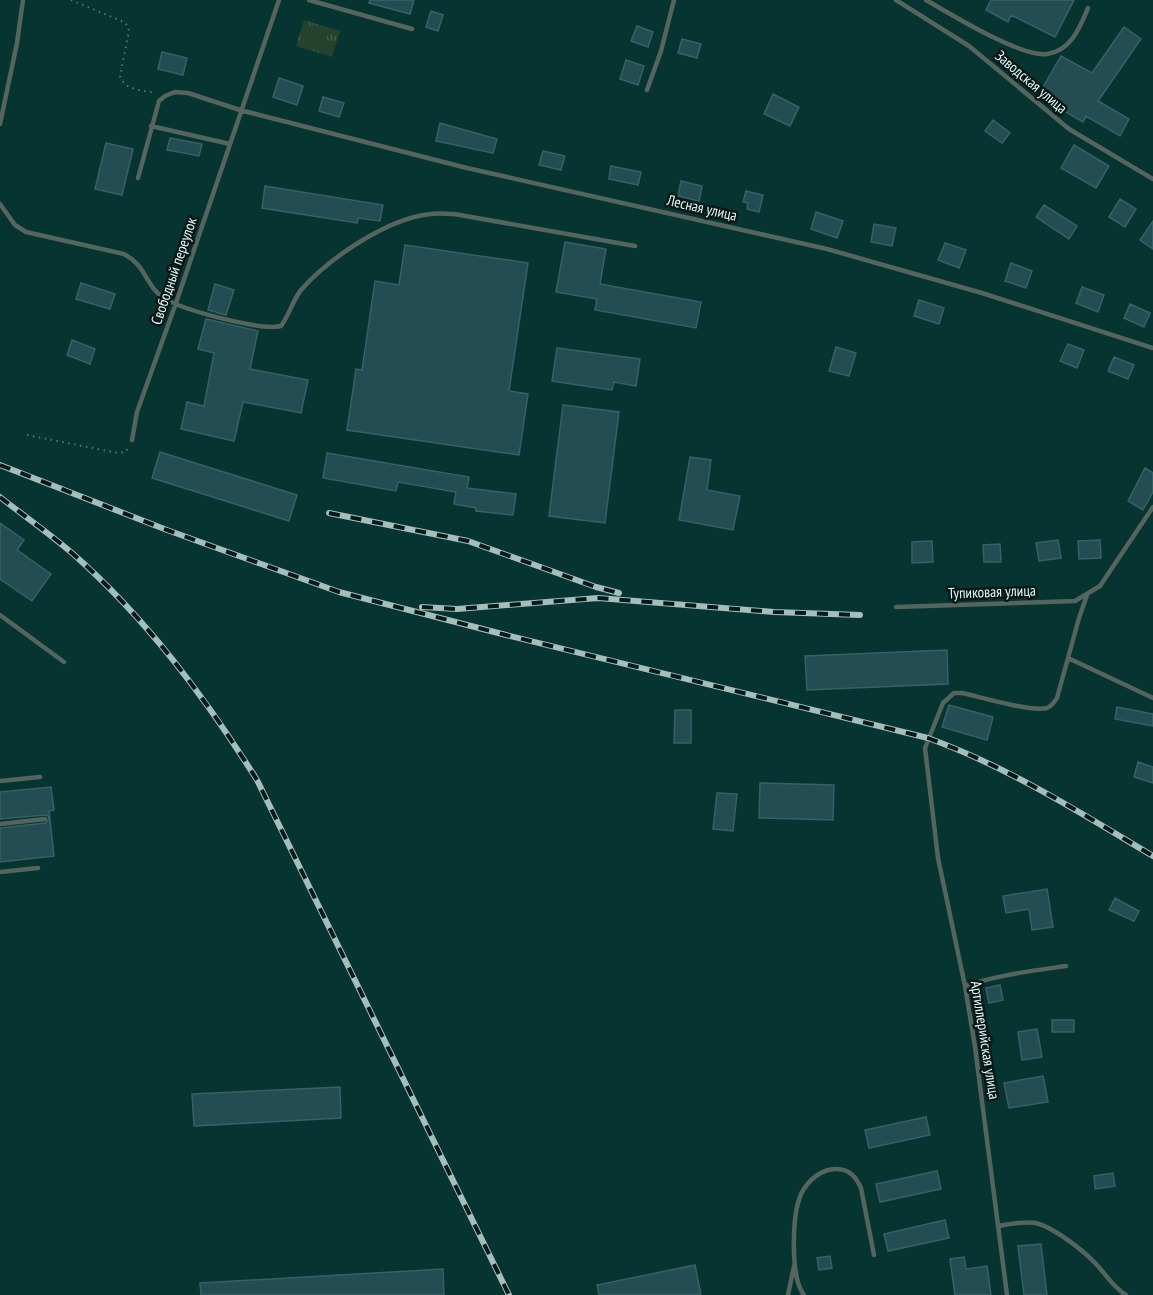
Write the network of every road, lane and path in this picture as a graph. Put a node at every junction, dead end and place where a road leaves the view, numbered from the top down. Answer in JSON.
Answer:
{"nodes":[{"id":1,"x":23,"y":0,"type":"edge"},
{"id":2,"x":71,"y":0,"type":"edge"},
{"id":3,"x":279,"y":0,"type":"edge"},
{"id":4,"x":309,"y":0,"type":"edge"},
{"id":5,"x":674,"y":0,"type":"edge"},
{"id":6,"x":896,"y":0,"type":"edge"},
{"id":7,"x":926,"y":0,"type":"edge"},
{"id":8,"x":317,"y":1,"type":"edge"},
{"id":9,"x":1088,"y":8,"type":"dead end"},
{"id":10,"x":412,"y":29,"type":"dead end"},
{"id":11,"x":648,"y":90,"type":"dead end"},
{"id":12,"x":165,"y":96,"type":"junction"},
{"id":13,"x":240,"y":110,"type":"junction"},
{"id":14,"x":0,"y":124,"type":"edge"},
{"id":15,"x":151,"y":126,"type":"junction"},
{"id":16,"x":230,"y":144,"type":"junction"},
{"id":17,"x":138,"y":178,"type":"dead end"},
{"id":18,"x":1153,"y":179,"type":"edge"},
{"id":19,"x":0,"y":204,"type":"edge"},
{"id":20,"x":635,"y":246,"type":"dead end"},
{"id":21,"x":176,"y":303,"type":"junction"},
{"id":22,"x":1153,"y":348,"type":"edge"},
{"id":23,"x":27,"y":435,"type":"dead end"},
{"id":24,"x":132,"y":441,"type":"joint"},
{"id":25,"x":1153,"y":507,"type":"edge"},
{"id":26,"x":1087,"y":596,"type":"junction"},
{"id":27,"x":896,"y":607,"type":"dead end"},
{"id":28,"x":0,"y":615,"type":"edge"},
{"id":29,"x":1068,"y":658,"type":"junction"},
{"id":30,"x":64,"y":662,"type":"dead end"},
{"id":31,"x":1153,"y":698,"type":"edge"},
{"id":32,"x":40,"y":777,"type":"dead end"},
{"id":33,"x":0,"y":781,"type":"edge"},
{"id":34,"x":45,"y":819,"type":"dead end"},
{"id":35,"x":0,"y":824,"type":"edge"},
{"id":36,"x":38,"y":868,"type":"dead end"},
{"id":37,"x":0,"y":872,"type":"edge"},
{"id":38,"x":1066,"y":966,"type":"dead end"},
{"id":39,"x":965,"y":987,"type":"junction"},
{"id":40,"x":998,"y":1226,"type":"junction"},
{"id":41,"x":874,"y":1255,"type":"dead end"},
{"id":42,"x":795,"y":1261,"type":"junction"},
{"id":43,"x":788,"y":1295,"type":"edge"},
{"id":44,"x":804,"y":1295,"type":"edge"},
{"id":45,"x":1006,"y":1295,"type":"edge"},
{"id":46,"x":1126,"y":1295,"type":"edge"}],
"edges":[{"from":1,"to":14,"type":"lane"},
{"from":2,"to":12,"type":"path"},
{"from":3,"to":13,"type":"lane","name":"Свободный переулок"},
{"from":4,"to":8,"type":"lane"},
{"from":5,"to":11,"type":"lane"},
{"from":6,"to":18,"type":"lane","name":"Заводская улица"},
{"from":7,"to":9,"type":"lane"},
{"from":8,"to":10,"type":"lane"},
{"from":12,"to":13,"type":"lane","name":"Лесная улица"},
{"from":12,"to":15,"type":"lane"},
{"from":13,"to":16,"type":"lane","name":"Свободный переулок"},
{"from":13,"to":22,"type":"lane","name":"Лесная улица"},
{"from":15,"to":16,"type":"lane"},
{"from":15,"to":17,"type":"lane"},
{"from":16,"to":21,"type":"lane","name":"Свободный переулок"},
{"from":19,"to":21,"type":"lane"},
{"from":20,"to":21,"type":"lane"},
{"from":21,"to":24,"type":"lane","name":"Свободный переулок"},
{"from":23,"to":24,"type":"path"},
{"from":25,"to":26,"type":"lane"},
{"from":26,"to":27,"type":"lane","name":"Тупиковая улица"},
{"from":26,"to":29,"type":"lane"},
{"from":28,"to":30,"type":"lane"},
{"from":29,"to":31,"type":"lane"},
{"from":29,"to":39,"type":"lane","name":"Артиллерийская улица"},
{"from":32,"to":33,"type":"lane"},
{"from":34,"to":35,"type":"lane"},
{"from":36,"to":37,"type":"lane"},
{"from":38,"to":39,"type":"lane"},
{"from":39,"to":40,"type":"lane","name":"Артиллерийская улица"},
{"from":40,"to":45,"type":"lane","name":"Артиллерийская улица"},
{"from":40,"to":46,"type":"lane"},
{"from":41,"to":42,"type":"lane"},
{"from":42,"to":43,"type":"lane"},
{"from":42,"to":44,"type":"lane"}]}
